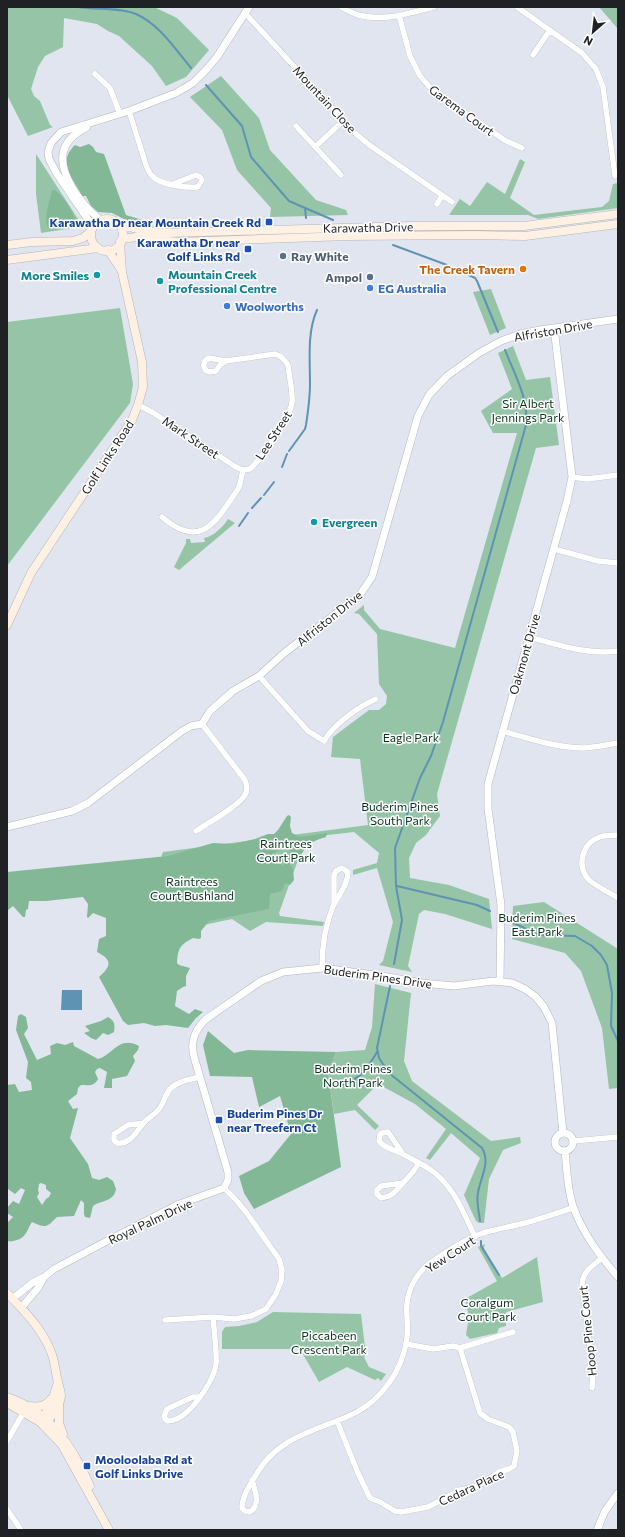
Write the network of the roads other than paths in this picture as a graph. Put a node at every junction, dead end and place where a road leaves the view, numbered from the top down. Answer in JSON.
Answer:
{"nodes":[{"id":1,"x":341,"y":7,"type":"edge"},
{"id":2,"x":434,"y":7,"type":"edge"},
{"id":3,"x":517,"y":7,"type":"edge"},
{"id":4,"x":247,"y":10,"type":"edge"},
{"id":5,"x":399,"y":15,"type":"junction"},
{"id":6,"x":550,"y":30,"type":"junction"},
{"id":7,"x":533,"y":54,"type":"dead end"},
{"id":8,"x":95,"y":74,"type":"dead end"},
{"id":9,"x":129,"y":111,"type":"junction"},
{"id":10,"x":120,"y":114,"type":"junction"},
{"id":11,"x":96,"y":122,"type":"junction"},
{"id":12,"x":342,"y":122,"type":"junction"},
{"id":13,"x":296,"y":126,"type":"dead end"},
{"id":14,"x":315,"y":147,"type":"junction"},
{"id":15,"x":522,"y":148,"type":"dead end"},
{"id":16,"x":341,"y":175,"type":"dead end"},
{"id":17,"x":615,"y":176,"type":"dead end"},
{"id":18,"x":173,"y":184,"type":"dead end"},
{"id":19,"x":442,"y":196,"type":"junction"},
{"id":20,"x":452,"y":202,"type":"dead end"},
{"id":21,"x":437,"y":204,"type":"dead end"},
{"id":22,"x":618,"y":214,"type":"edge"},
{"id":23,"x":101,"y":220,"type":"junction"},
{"id":24,"x":118,"y":224,"type":"junction"},
{"id":25,"x":618,"y":224,"type":"edge"},
{"id":26,"x":92,"y":229,"type":"junction"},
{"id":27,"x":121,"y":241,"type":"junction"},
{"id":28,"x":7,"y":245,"type":"edge"},
{"id":29,"x":98,"y":248,"type":"junction"},
{"id":30,"x":108,"y":250,"type":"junction"},
{"id":31,"x":7,"y":260,"type":"edge"},
{"id":32,"x":122,"y":272,"type":"junction"},
{"id":33,"x":618,"y":320,"type":"edge"},
{"id":34,"x":554,"y":328,"type":"junction"},
{"id":35,"x":226,"y":361,"type":"dead end"},
{"id":36,"x":138,"y":405,"type":"junction"},
{"id":37,"x":243,"y":470,"type":"junction"},
{"id":38,"x":618,"y":475,"type":"edge"},
{"id":39,"x":572,"y":478,"type":"junction"},
{"id":40,"x":162,"y":517,"type":"dead end"},
{"id":41,"x":554,"y":549,"type":"junction"},
{"id":42,"x":618,"y":563,"type":"edge"},
{"id":43,"x":7,"y":625,"type":"edge"},
{"id":44,"x":529,"y":637,"type":"junction"},
{"id":45,"x":618,"y":651,"type":"edge"},
{"id":46,"x":259,"y":676,"type":"junction"},
{"id":47,"x":376,"y":699,"type":"dead end"},
{"id":48,"x":202,"y":724,"type":"junction"},
{"id":49,"x":502,"y":731,"type":"junction"},
{"id":50,"x":618,"y":743,"type":"edge"},
{"id":51,"x":7,"y":827,"type":"edge"},
{"id":52,"x":196,"y":831,"type":"dead end"},
{"id":53,"x":616,"y":835,"type":"dead end"},
{"id":54,"x":618,"y":898,"type":"edge"},
{"id":55,"x":334,"y":905,"type":"junction"},
{"id":56,"x":322,"y":968,"type":"junction"},
{"id":57,"x":500,"y":981,"type":"junction"},
{"id":58,"x":200,"y":1077,"type":"junction"},
{"id":59,"x":143,"y":1123,"type":"junction"},
{"id":60,"x":563,"y":1134,"type":"junction"},
{"id":61,"x":618,"y":1137,"type":"edge"},
{"id":62,"x":573,"y":1141,"type":"junction"},
{"id":63,"x":565,"y":1150,"type":"junction"},
{"id":64,"x":403,"y":1154,"type":"dead end"},
{"id":65,"x":419,"y":1163,"type":"junction"},
{"id":66,"x":403,"y":1183,"type":"dead end"},
{"id":67,"x":224,"y":1188,"type":"junction"},
{"id":68,"x":574,"y":1208,"type":"junction"},
{"id":69,"x":475,"y":1237,"type":"junction"},
{"id":70,"x":602,"y":1258,"type":"junction"},
{"id":71,"x":618,"y":1276,"type":"edge"},
{"id":72,"x":44,"y":1277,"type":"junction"},
{"id":73,"x":10,"y":1296,"type":"edge"},
{"id":74,"x":21,"y":1308,"type":"junction"},
{"id":75,"x":213,"y":1317,"type":"junction"},
{"id":76,"x":165,"y":1320,"type":"dead end"},
{"id":77,"x":513,"y":1332,"type":"dead end"},
{"id":78,"x":406,"y":1344,"type":"junction"},
{"id":79,"x":460,"y":1348,"type":"junction"},
{"id":80,"x":58,"y":1382,"type":"junction"},
{"id":81,"x":592,"y":1388,"type":"dead end"},
{"id":82,"x":54,"y":1394,"type":"junction"},
{"id":83,"x":7,"y":1397,"type":"edge"},
{"id":84,"x":199,"y":1397,"type":"junction"},
{"id":85,"x":7,"y":1403,"type":"edge"},
{"id":86,"x":59,"y":1404,"type":"junction"},
{"id":87,"x":26,"y":1409,"type":"junction"},
{"id":88,"x":44,"y":1421,"type":"junction"},
{"id":89,"x":338,"y":1421,"type":"junction"},
{"id":90,"x":65,"y":1440,"type":"junction"},
{"id":91,"x":7,"y":1441,"type":"edge"},
{"id":92,"x":252,"y":1480,"type":"junction"},
{"id":93,"x":618,"y":1493,"type":"edge"},
{"id":94,"x":7,"y":1509,"type":"edge"},
{"id":95,"x":99,"y":1511,"type":"junction"},
{"id":96,"x":21,"y":1530,"type":"edge"},
{"id":97,"x":109,"y":1530,"type":"edge"},
{"id":98,"x":597,"y":1530,"type":"edge"}],
"edges":[{"from":1,"to":5,"type":"street"},
{"from":2,"to":5,"type":"street"},
{"from":3,"to":6,"type":"street"},
{"from":4,"to":9,"type":"street"},
{"from":4,"to":12,"type":"street","name":"Mountain Close"},
{"from":5,"to":15,"type":"street","name":"Garema Court"},
{"from":6,"to":7,"type":"street"},
{"from":6,"to":17,"type":"street"},
{"from":8,"to":10,"type":"street"},
{"from":9,"to":10,"type":"street"},
{"from":9,"to":18,"type":"street"},
{"from":10,"to":11,"type":"street"},
{"from":11,"to":23,"type":"street"},
{"from":11,"to":26,"type":"street"},
{"from":12,"to":14,"type":"street"},
{"from":12,"to":19,"type":"street","name":"Mountain Close"},
{"from":13,"to":14,"type":"street"},
{"from":14,"to":16,"type":"street"},
{"from":19,"to":20,"type":"street","name":"Mountain Close"},
{"from":19,"to":21,"type":"street"},
{"from":22,"to":24,"type":"main road","name":"Karawatha Drive"},
{"from":23,"to":24,"type":"main road"},
{"from":23,"to":26,"type":"main road"},
{"from":24,"to":27,"type":"main road"},
{"from":25,"to":27,"type":"main road","name":"Karawatha Drive"},
{"from":26,"to":28,"type":"main road"},
{"from":26,"to":29,"type":"main road"},
{"from":27,"to":30,"type":"main road"},
{"from":27,"to":32,"type":"main road","name":"Golf Links Road"},
{"from":29,"to":30,"type":"main road"},
{"from":29,"to":31,"type":"main road"},
{"from":30,"to":32,"type":"main road","name":"Golf Links Road"},
{"from":32,"to":36,"type":"main road","name":"Golf Links Road"},
{"from":33,"to":34,"type":"street","name":"Alfriston Drive"},
{"from":34,"to":39,"type":"street","name":"Oakmont Drive"},
{"from":34,"to":46,"type":"street","name":"Alfriston Drive"},
{"from":35,"to":37,"type":"street","name":"Lee Street"},
{"from":36,"to":37,"type":"street","name":"Mark Street"},
{"from":36,"to":43,"type":"main road","name":"Golf Links Road"},
{"from":37,"to":40,"type":"street"},
{"from":38,"to":39,"type":"street"},
{"from":39,"to":41,"type":"street","name":"Oakmont Drive"},
{"from":41,"to":42,"type":"street"},
{"from":41,"to":44,"type":"street","name":"Oakmont Drive"},
{"from":44,"to":45,"type":"street"},
{"from":44,"to":49,"type":"street","name":"Oakmont Drive"},
{"from":46,"to":47,"type":"street"},
{"from":46,"to":48,"type":"street","name":"Alfriston Drive"},
{"from":48,"to":51,"type":"street"},
{"from":48,"to":52,"type":"street"},
{"from":49,"to":50,"type":"street"},
{"from":49,"to":57,"type":"street","name":"Oakmont Drive"},
{"from":53,"to":54,"type":"street"},
{"from":55,"to":55,"type":"street"},
{"from":55,"to":56,"type":"street"},
{"from":56,"to":57,"type":"street","name":"Buderim Pines Drive"},
{"from":56,"to":58,"type":"street","name":"Buderim Pines Drive"},
{"from":57,"to":60,"type":"street","name":"Buderim Pines Drive"},
{"from":58,"to":59,"type":"street"},
{"from":58,"to":67,"type":"street","name":"Buderim Pines Drive"},
{"from":59,"to":59,"type":"street"},
{"from":60,"to":62,"type":"street"},
{"from":60,"to":63,"type":"street"},
{"from":61,"to":62,"type":"street"},
{"from":62,"to":63,"type":"street"},
{"from":63,"to":68,"type":"street"},
{"from":64,"to":65,"type":"street"},
{"from":65,"to":66,"type":"street"},
{"from":65,"to":69,"type":"street"},
{"from":67,"to":72,"type":"street","name":"Royal Palm Drive"},
{"from":67,"to":75,"type":"street"},
{"from":68,"to":69,"type":"street","name":"Yew Court"},
{"from":68,"to":70,"type":"street"},
{"from":69,"to":78,"type":"street","name":"Yew Court"},
{"from":70,"to":71,"type":"street"},
{"from":70,"to":81,"type":"street","name":"Hoop Pine Court"},
{"from":72,"to":73,"type":"street","name":"Royal Palm Drive"},
{"from":72,"to":74,"type":"street","name":"Royal Palm Drive"},
{"from":73,"to":74,"type":"main road"},
{"from":74,"to":80,"type":"main road"},
{"from":75,"to":76,"type":"street"},
{"from":75,"to":84,"type":"street"},
{"from":77,"to":79,"type":"street"},
{"from":78,"to":79,"type":"street"},
{"from":78,"to":89,"type":"street","name":"Yew Court"},
{"from":79,"to":89,"type":"street","name":"Cedara Place"},
{"from":80,"to":82,"type":"main road"},
{"from":80,"to":86,"type":"main road"},
{"from":82,"to":87,"type":"main road"},
{"from":82,"to":88,"type":"main road"},
{"from":83,"to":87,"type":"main road"},
{"from":84,"to":84,"type":"street"},
{"from":85,"to":87,"type":"main road"},
{"from":86,"to":88,"type":"main road"},
{"from":86,"to":90,"type":"main road"},
{"from":87,"to":88,"type":"main road"},
{"from":87,"to":91,"type":"street"},
{"from":88,"to":90,"type":"main road"},
{"from":88,"to":95,"type":"main road"},
{"from":89,"to":92,"type":"street","name":"Yew Court"},
{"from":90,"to":95,"type":"main road"},
{"from":92,"to":92,"type":"street","name":"Yew Court"},
{"from":93,"to":98,"type":"street"},
{"from":94,"to":96,"type":"street"},
{"from":95,"to":97,"type":"main road"}]}
